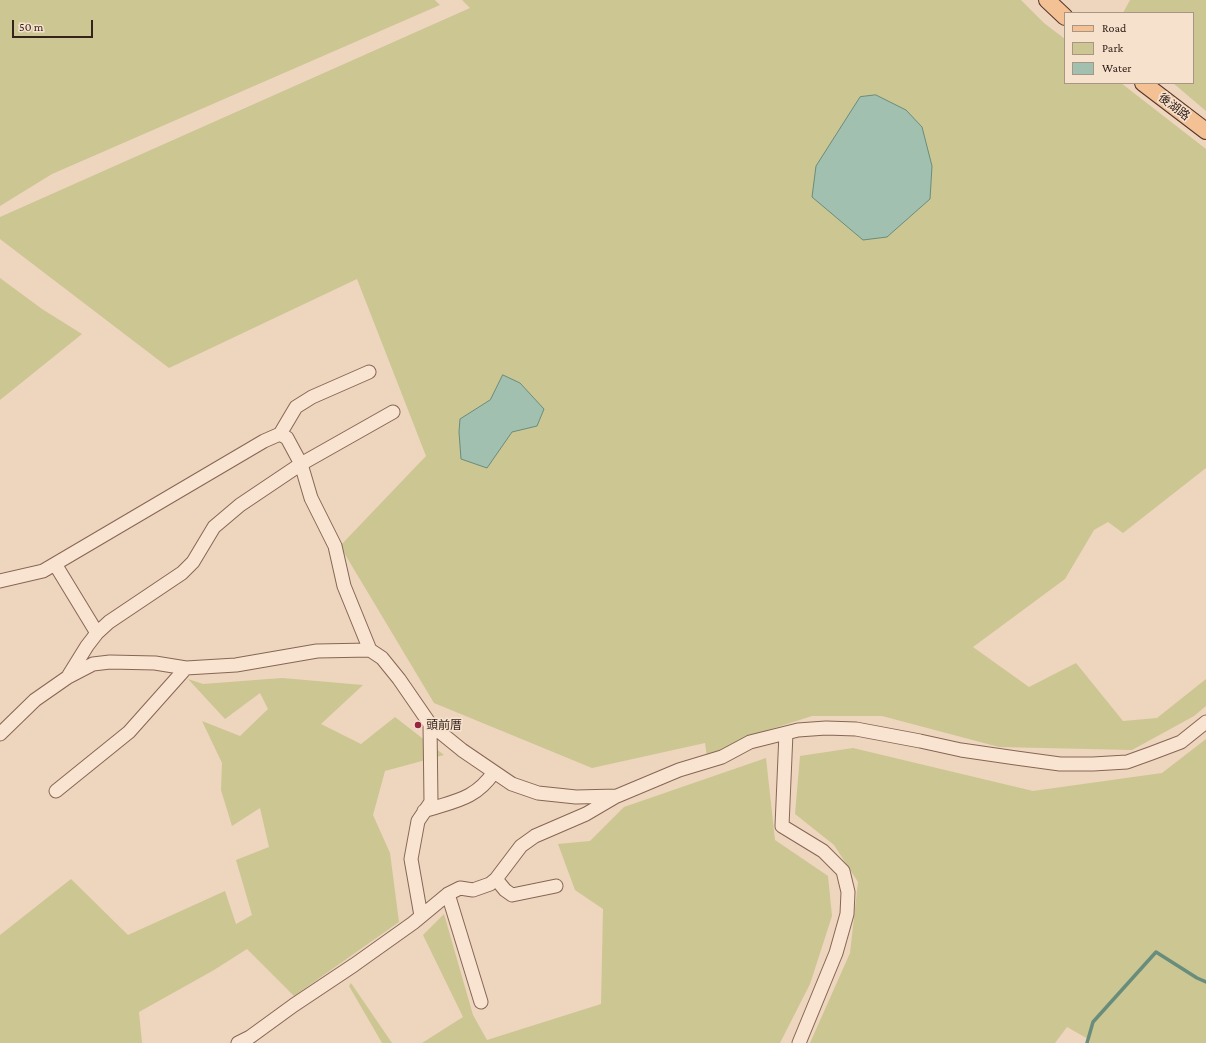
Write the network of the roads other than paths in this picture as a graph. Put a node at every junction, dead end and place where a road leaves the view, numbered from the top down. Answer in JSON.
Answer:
{"nodes":[{"id":1,"x":1047,"y":0,"type":"edge"},
{"id":2,"x":1064,"y":16,"type":"edge"},
{"id":3,"x":1144,"y":84,"type":"edge"},
{"id":4,"x":1206,"y":131,"type":"edge"},
{"id":5,"x":369,"y":372,"type":"dead end"},
{"id":6,"x":393,"y":412,"type":"dead end"},
{"id":7,"x":280,"y":434,"type":"junction"},
{"id":8,"x":301,"y":464,"type":"junction"},
{"id":9,"x":55,"y":564,"type":"junction"},
{"id":10,"x":0,"y":581,"type":"edge"},
{"id":11,"x":97,"y":633,"type":"junction"},
{"id":12,"x":370,"y":650,"type":"junction"},
{"id":13,"x":186,"y":668,"type":"junction"},
{"id":14,"x":68,"y":677,"type":"junction"},
{"id":15,"x":1206,"y":722,"type":"edge"},
{"id":16,"x":430,"y":724,"type":"junction"},
{"id":17,"x":786,"y":733,"type":"junction"},
{"id":18,"x":0,"y":734,"type":"edge"},
{"id":19,"x":494,"y":772,"type":"junction"},
{"id":20,"x":56,"y":791,"type":"dead end"},
{"id":21,"x":617,"y":796,"type":"junction"},
{"id":22,"x":424,"y":811,"type":"junction"},
{"id":23,"x":496,"y":879,"type":"junction"},
{"id":24,"x":556,"y":886,"type":"dead end"},
{"id":25,"x":448,"y":894,"type":"junction"},
{"id":26,"x":422,"y":916,"type":"junction"},
{"id":27,"x":481,"y":1002,"type":"dead end"},
{"id":28,"x":238,"y":1043,"type":"edge"},
{"id":29,"x":799,"y":1043,"type":"edge"}],
"edges":[{"from":1,"to":2,"type":"main road"},
{"from":3,"to":4,"type":"main road","name":"後湖路"},
{"from":5,"to":7,"type":"street"},
{"from":6,"to":8,"type":"street"},
{"from":7,"to":8,"type":"street"},
{"from":7,"to":9,"type":"street"},
{"from":8,"to":11,"type":"street"},
{"from":8,"to":12,"type":"street"},
{"from":9,"to":10,"type":"street"},
{"from":9,"to":11,"type":"street"},
{"from":11,"to":14,"type":"street"},
{"from":12,"to":13,"type":"street"},
{"from":12,"to":16,"type":"street"},
{"from":13,"to":14,"type":"street"},
{"from":13,"to":20,"type":"street"},
{"from":14,"to":18,"type":"street"},
{"from":15,"to":17,"type":"street"},
{"from":16,"to":19,"type":"street"},
{"from":16,"to":22,"type":"street"},
{"from":17,"to":21,"type":"street"},
{"from":17,"to":29,"type":"street"},
{"from":19,"to":21,"type":"street"},
{"from":19,"to":22,"type":"street"},
{"from":21,"to":23,"type":"street"},
{"from":22,"to":26,"type":"street"},
{"from":23,"to":24,"type":"street"},
{"from":23,"to":25,"type":"street"},
{"from":25,"to":26,"type":"street"},
{"from":25,"to":27,"type":"street"},
{"from":26,"to":28,"type":"street"}]}
